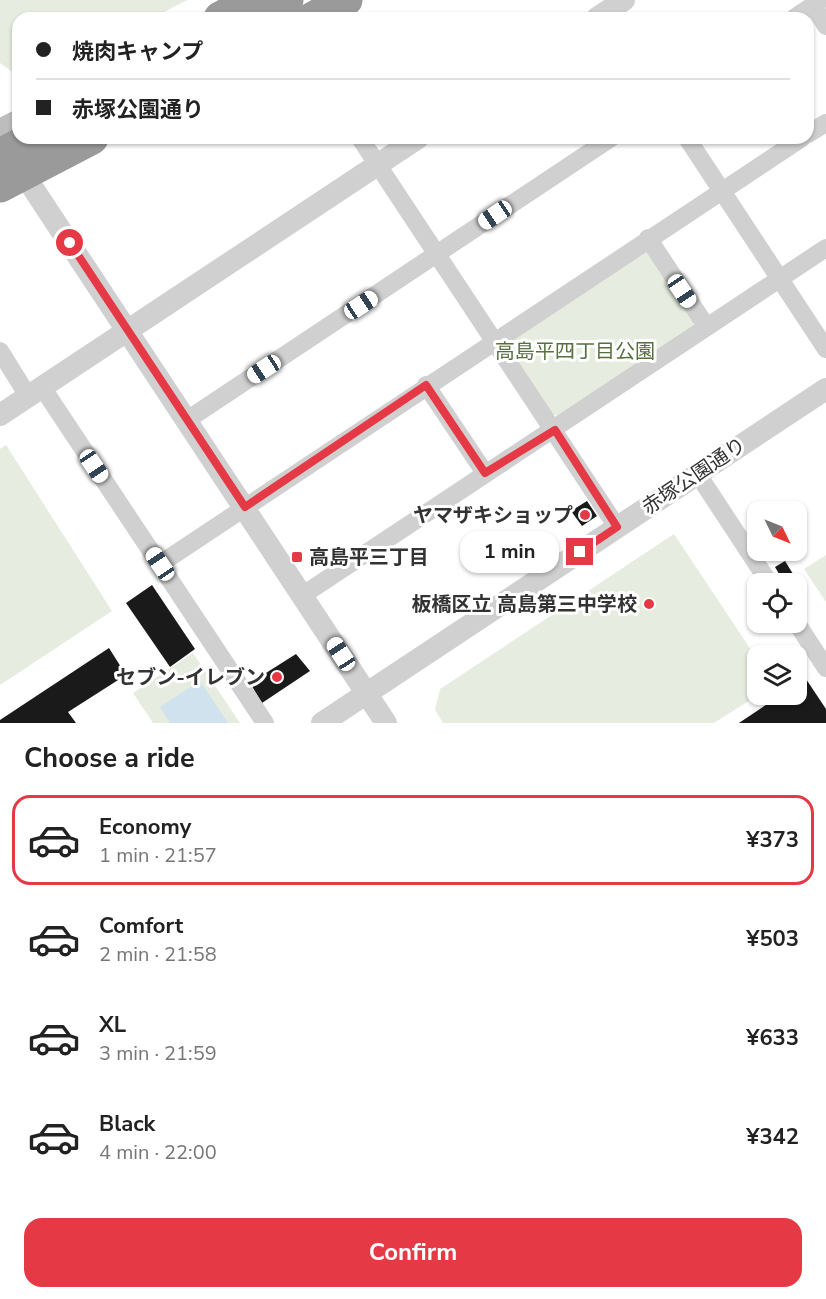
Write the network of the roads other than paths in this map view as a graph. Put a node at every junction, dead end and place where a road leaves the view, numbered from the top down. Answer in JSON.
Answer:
{"nodes":[{"id":1,"x":243,"y":0,"type":"edge"},
{"id":2,"x":253,"y":0,"type":"edge"},
{"id":3,"x":287,"y":0,"type":"edge"},
{"id":4,"x":311,"y":0,"type":"edge"},
{"id":5,"x":346,"y":0,"type":"edge"},
{"id":6,"x":358,"y":0,"type":"edge"},
{"id":7,"x":624,"y":0,"type":"edge"},
{"id":8,"x":817,"y":3,"type":"edge"},
{"id":9,"x":221,"y":12,"type":"edge"},
{"id":10,"x":231,"y":12,"type":"edge"},
{"id":11,"x":265,"y":12,"type":"edge"},
{"id":12,"x":290,"y":12,"type":"edge"},
{"id":13,"x":324,"y":12,"type":"edge"},
{"id":14,"x":336,"y":12,"type":"edge"},
{"id":15,"x":601,"y":12,"type":"edge"},
{"id":16,"x":803,"y":12,"type":"edge"},
{"id":17,"x":826,"y":26,"type":"edge"},
{"id":18,"x":0,"y":132,"type":"edge"},
{"id":19,"x":21,"y":144,"type":"edge"},
{"id":20,"x":53,"y":144,"type":"edge"},
{"id":21,"x":80,"y":144,"type":"edge"},
{"id":22,"x":90,"y":144,"type":"edge"},
{"id":23,"x":364,"y":144,"type":"edge"},
{"id":24,"x":409,"y":144,"type":"edge"},
{"id":25,"x":602,"y":144,"type":"edge"},
{"id":26,"x":691,"y":144,"type":"edge"},
{"id":27,"x":793,"y":144,"type":"edge"},
{"id":28,"x":0,"y":155,"type":"edge"},
{"id":29,"x":378,"y":165,"type":"junction"},
{"id":30,"x":9,"y":179,"type":"edge"},
{"id":31,"x":722,"y":191,"type":"junction"},
{"id":32,"x":0,"y":194,"type":"edge"},
{"id":33,"x":648,"y":238,"type":"junction"},
{"id":34,"x":826,"y":248,"type":"edge"},
{"id":35,"x":438,"y":254,"type":"junction"},
{"id":36,"x":779,"y":279,"type":"junction"},
{"id":37,"x":706,"y":326,"type":"junction"},
{"id":38,"x":129,"y":330,"type":"junction"},
{"id":39,"x":496,"y":342,"type":"junction"},
{"id":40,"x":826,"y":349,"type":"edge"},
{"id":41,"x":0,"y":351,"type":"edge"},
{"id":42,"x":426,"y":385,"type":"junction"},
{"id":43,"x":826,"y":389,"type":"edge"},
{"id":44,"x":35,"y":392,"type":"junction"},
{"id":45,"x":0,"y":415,"type":"edge"},
{"id":46,"x":187,"y":420,"type":"junction"},
{"id":47,"x":555,"y":430,"type":"junction"},
{"id":48,"x":485,"y":473,"type":"junction"},
{"id":49,"x":697,"y":473,"type":"junction"},
{"id":50,"x":245,"y":507,"type":"junction"},
{"id":51,"x":617,"y":527,"type":"junction"},
{"id":52,"x":160,"y":564,"type":"junction"},
{"id":53,"x":763,"y":573,"type":"edge"},
{"id":54,"x":303,"y":595,"type":"junction"},
{"id":55,"x":803,"y":633,"type":"edge"},
{"id":56,"x":826,"y":668,"type":"edge"},
{"id":57,"x":367,"y":693,"type":"junction"},
{"id":58,"x":265,"y":723,"type":"edge"},
{"id":59,"x":322,"y":723,"type":"edge"},
{"id":60,"x":386,"y":723,"type":"edge"}],
"edges":[{"from":1,"to":9,"type":"main road"},
{"from":2,"to":10,"type":"highway"},
{"from":3,"to":11,"type":"highway"},
{"from":4,"to":12,"type":"highway"},
{"from":5,"to":13,"type":"highway"},
{"from":6,"to":14,"type":"main road"},
{"from":7,"to":15,"type":"street"},
{"from":8,"to":16,"type":"street"},
{"from":8,"to":17,"type":"street"},
{"from":18,"to":30,"type":"street"},
{"from":19,"to":28,"type":"highway"},
{"from":20,"to":30,"type":"highway"},
{"from":21,"to":30,"type":"highway"},
{"from":22,"to":30,"type":"main road"},
{"from":23,"to":29,"type":"street"},
{"from":24,"to":29,"type":"street"},
{"from":25,"to":35,"type":"street"},
{"from":26,"to":31,"type":"street"},
{"from":27,"to":31,"type":"street"},
{"from":29,"to":35,"type":"street"},
{"from":29,"to":38,"type":"street"},
{"from":30,"to":32,"type":"main road"},
{"from":30,"to":38,"type":"street"},
{"from":31,"to":33,"type":"street"},
{"from":31,"to":36,"type":"street"},
{"from":33,"to":37,"type":"street"},
{"from":33,"to":39,"type":"street"},
{"from":34,"to":36,"type":"street"},
{"from":35,"to":39,"type":"street"},
{"from":35,"to":46,"type":"street"},
{"from":36,"to":37,"type":"street"},
{"from":36,"to":40,"type":"street"},
{"from":37,"to":47,"type":"street"},
{"from":38,"to":44,"type":"street"},
{"from":38,"to":46,"type":"street"},
{"from":39,"to":42,"type":"street"},
{"from":39,"to":47,"type":"street"},
{"from":41,"to":44,"type":"street"},
{"from":42,"to":48,"type":"street"},
{"from":42,"to":50,"type":"street"},
{"from":43,"to":49,"type":"street","name":"赤塚公園通り"},
{"from":44,"to":45,"type":"street"},
{"from":44,"to":52,"type":"street"},
{"from":46,"to":50,"type":"street"},
{"from":47,"to":48,"type":"street"},
{"from":47,"to":51,"type":"street"},
{"from":48,"to":54,"type":"street"},
{"from":49,"to":51,"type":"street","name":"赤塚公園通り"},
{"from":49,"to":53,"type":"street"},
{"from":50,"to":52,"type":"street"},
{"from":50,"to":54,"type":"street"},
{"from":51,"to":57,"type":"street","name":"赤塚公園通り"},
{"from":52,"to":58,"type":"street"},
{"from":54,"to":57,"type":"street"},
{"from":55,"to":56,"type":"street"},
{"from":57,"to":59,"type":"street","name":"赤塚公園通り"},
{"from":57,"to":60,"type":"street"}]}
